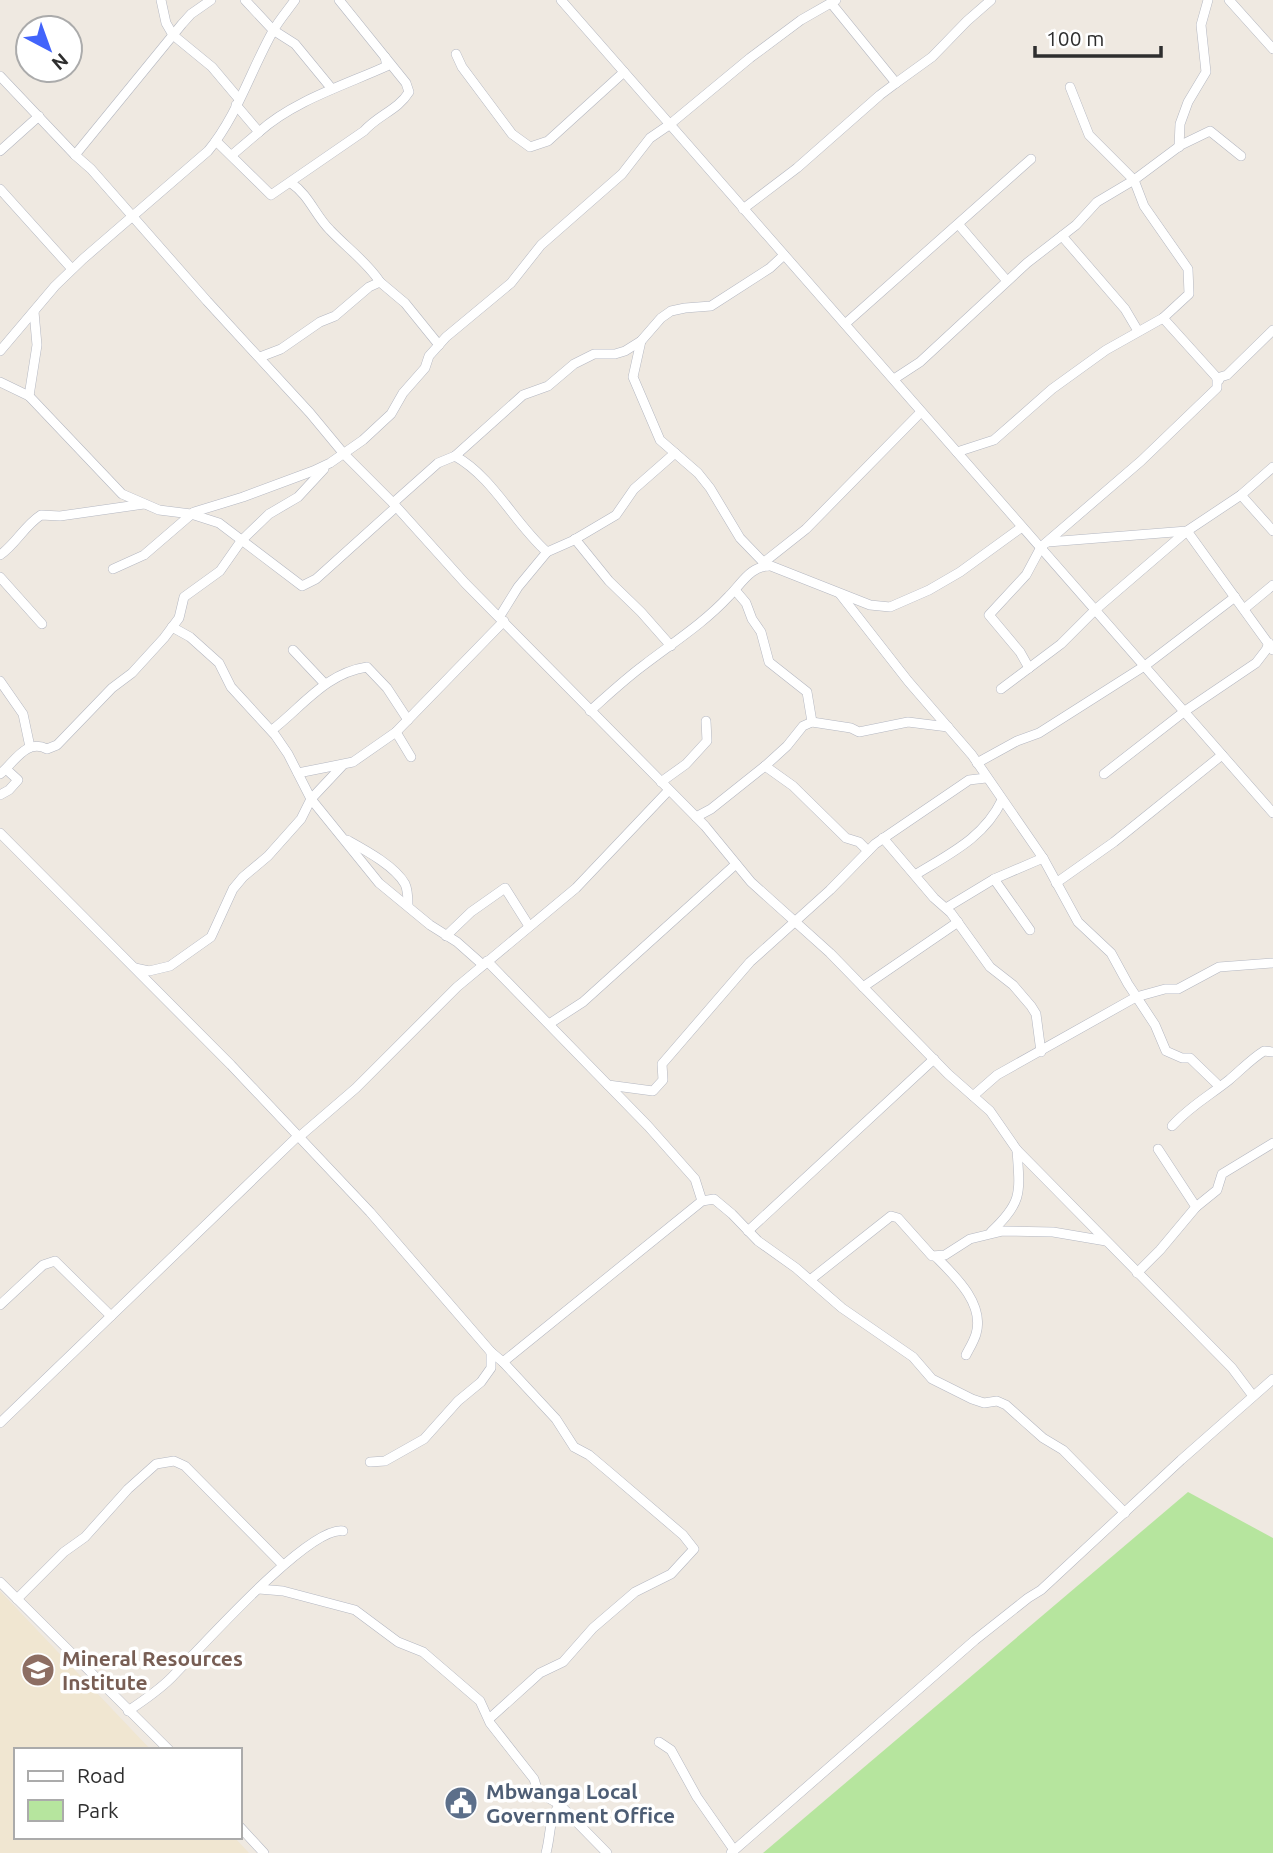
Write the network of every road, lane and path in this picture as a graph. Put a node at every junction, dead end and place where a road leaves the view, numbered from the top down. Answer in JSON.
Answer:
{"nodes":[{"id":1,"x":161,"y":0,"type":"edge"},
{"id":2,"x":211,"y":0,"type":"edge"},
{"id":3,"x":245,"y":0,"type":"edge"},
{"id":4,"x":295,"y":0,"type":"edge"},
{"id":5,"x":339,"y":0,"type":"edge"},
{"id":6,"x":561,"y":0,"type":"edge"},
{"id":7,"x":991,"y":0,"type":"edge"},
{"id":8,"x":1208,"y":0,"type":"edge"},
{"id":9,"x":1229,"y":0,"type":"edge"},
{"id":10,"x":834,"y":2,"type":"edge"},
{"id":11,"x":273,"y":30,"type":"junction"},
{"id":12,"x":173,"y":35,"type":"junction"},
{"id":13,"x":1273,"y":49,"type":"edge"},
{"id":14,"x":456,"y":54,"type":"dead end"},
{"id":15,"x":386,"y":57,"type":"junction"},
{"id":16,"x":624,"y":72,"type":"junction"},
{"id":17,"x":0,"y":76,"type":"edge"},
{"id":18,"x":896,"y":83,"type":"junction"},
{"id":19,"x":1070,"y":87,"type":"dead end"},
{"id":20,"x":332,"y":89,"type":"junction"},
{"id":21,"x":238,"y":102,"type":"junction"},
{"id":22,"x":39,"y":116,"type":"junction"},
{"id":23,"x":669,"y":125,"type":"junction"},
{"id":24,"x":259,"y":132,"type":"junction"},
{"id":25,"x":216,"y":141,"type":"junction"},
{"id":26,"x":1179,"y":147,"type":"junction"},
{"id":27,"x":0,"y":151,"type":"edge"},
{"id":28,"x":75,"y":155,"type":"junction"},
{"id":29,"x":232,"y":155,"type":"junction"},
{"id":30,"x":1241,"y":156,"type":"dead end"},
{"id":31,"x":1031,"y":159,"type":"dead end"},
{"id":32,"x":1133,"y":180,"type":"junction"},
{"id":33,"x":291,"y":183,"type":"junction"},
{"id":34,"x":0,"y":189,"type":"edge"},
{"id":35,"x":743,"y":209,"type":"junction"},
{"id":36,"x":134,"y":217,"type":"junction"},
{"id":37,"x":959,"y":225,"type":"junction"},
{"id":38,"x":1062,"y":236,"type":"junction"},
{"id":39,"x":784,"y":256,"type":"junction"},
{"id":40,"x":72,"y":269,"type":"junction"},
{"id":41,"x":1007,"y":281,"type":"junction"},
{"id":42,"x":380,"y":282,"type":"junction"},
{"id":43,"x":34,"y":312,"type":"junction"},
{"id":44,"x":1163,"y":318,"type":"junction"},
{"id":45,"x":845,"y":324,"type":"junction"},
{"id":46,"x":1273,"y":330,"type":"edge"},
{"id":47,"x":1138,"y":331,"type":"junction"},
{"id":48,"x":640,"y":341,"type":"junction"},
{"id":49,"x":439,"y":345,"type":"junction"},
{"id":50,"x":0,"y":351,"type":"edge"},
{"id":51,"x":260,"y":357,"type":"junction"},
{"id":52,"x":894,"y":379,"type":"junction"},
{"id":53,"x":1220,"y":381,"type":"junction"},
{"id":54,"x":0,"y":382,"type":"edge"},
{"id":55,"x":29,"y":397,"type":"junction"},
{"id":56,"x":920,"y":412,"type":"junction"},
{"id":57,"x":957,"y":452,"type":"junction"},
{"id":58,"x":675,"y":453,"type":"junction"},
{"id":59,"x":344,"y":454,"type":"junction"},
{"id":60,"x":455,"y":456,"type":"junction"},
{"id":61,"x":330,"y":463,"type":"junction"},
{"id":62,"x":1273,"y":467,"type":"edge"},
{"id":63,"x":1241,"y":495,"type":"junction"},
{"id":64,"x":146,"y":504,"type":"junction"},
{"id":65,"x":395,"y":505,"type":"junction"},
{"id":66,"x":191,"y":514,"type":"junction"},
{"id":67,"x":1021,"y":527,"type":"junction"},
{"id":68,"x":1187,"y":531,"type":"junction"},
{"id":69,"x":1273,"y":531,"type":"edge"},
{"id":70,"x":575,"y":539,"type":"junction"},
{"id":71,"x":241,"y":541,"type":"junction"},
{"id":72,"x":1044,"y":545,"type":"junction"},
{"id":73,"x":547,"y":552,"type":"junction"},
{"id":74,"x":0,"y":555,"type":"edge"},
{"id":75,"x":765,"y":564,"type":"junction"},
{"id":76,"x":113,"y":569,"type":"dead end"},
{"id":77,"x":0,"y":578,"type":"edge"},
{"id":78,"x":1273,"y":585,"type":"edge"},
{"id":79,"x":735,"y":590,"type":"junction"},
{"id":80,"x":840,"y":594,"type":"junction"},
{"id":81,"x":1235,"y":597,"type":"junction"},
{"id":82,"x":1244,"y":609,"type":"junction"},
{"id":83,"x":1096,"y":610,"type":"junction"},
{"id":84,"x":502,"y":618,"type":"junction"},
{"id":85,"x":42,"y":624,"type":"dead end"},
{"id":86,"x":172,"y":627,"type":"junction"},
{"id":87,"x":671,"y":646,"type":"junction"},
{"id":88,"x":1271,"y":647,"type":"edge"},
{"id":89,"x":293,"y":649,"type":"dead end"},
{"id":90,"x":1146,"y":665,"type":"junction"},
{"id":91,"x":1029,"y":668,"type":"junction"},
{"id":92,"x":0,"y":681,"type":"edge"},
{"id":93,"x":325,"y":684,"type":"junction"},
{"id":94,"x":1000,"y":689,"type":"dead end"},
{"id":95,"x":590,"y":711,"type":"junction"},
{"id":96,"x":1185,"y":711,"type":"junction"},
{"id":97,"x":408,"y":720,"type":"junction"},
{"id":98,"x":706,"y":721,"type":"dead end"},
{"id":99,"x":812,"y":722,"type":"junction"},
{"id":100,"x":948,"y":727,"type":"junction"},
{"id":101,"x":272,"y":730,"type":"junction"},
{"id":102,"x":396,"y":732,"type":"junction"},
{"id":103,"x":30,"y":747,"type":"junction"},
{"id":104,"x":1222,"y":755,"type":"junction"},
{"id":105,"x":411,"y":757,"type":"dead end"},
{"id":106,"x":977,"y":763,"type":"junction"},
{"id":107,"x":342,"y":766,"type":"junction"},
{"id":108,"x":765,"y":766,"type":"junction"},
{"id":109,"x":3,"y":772,"type":"edge"},
{"id":110,"x":298,"y":773,"type":"junction"},
{"id":111,"x":1104,"y":774,"type":"dead end"},
{"id":112,"x":986,"y":778,"type":"junction"},
{"id":113,"x":661,"y":782,"type":"junction"},
{"id":114,"x":669,"y":790,"type":"junction"},
{"id":115,"x":0,"y":794,"type":"edge"},
{"id":116,"x":311,"y":799,"type":"junction"},
{"id":117,"x":1002,"y":800,"type":"junction"},
{"id":118,"x":1273,"y":813,"type":"edge"},
{"id":119,"x":696,"y":817,"type":"junction"},
{"id":120,"x":0,"y":833,"type":"edge"},
{"id":121,"x":342,"y":838,"type":"junction"},
{"id":122,"x":883,"y":838,"type":"junction"},
{"id":123,"x":868,"y":851,"type":"junction"},
{"id":124,"x":1043,"y":858,"type":"junction"},
{"id":125,"x":736,"y":864,"type":"junction"},
{"id":126,"x":915,"y":875,"type":"junction"},
{"id":127,"x":994,"y":879,"type":"junction"},
{"id":128,"x":1056,"y":883,"type":"junction"},
{"id":129,"x":406,"y":886,"type":"junction"},
{"id":130,"x":395,"y":898,"type":"junction"},
{"id":131,"x":408,"y":906,"type":"junction"},
{"id":132,"x":946,"y":908,"type":"junction"},
{"id":133,"x":795,"y":920,"type":"junction"},
{"id":134,"x":958,"y":922,"type":"junction"},
{"id":135,"x":529,"y":926,"type":"junction"},
{"id":136,"x":1030,"y":930,"type":"dead end"},
{"id":137,"x":446,"y":936,"type":"junction"},
{"id":138,"x":485,"y":963,"type":"junction"},
{"id":139,"x":1273,"y":963,"type":"edge"},
{"id":140,"x":134,"y":967,"type":"junction"},
{"id":141,"x":863,"y":987,"type":"junction"},
{"id":142,"x":1136,"y":997,"type":"junction"},
{"id":143,"x":549,"y":1024,"type":"junction"},
{"id":144,"x":1041,"y":1052,"type":"junction"},
{"id":145,"x":1273,"y":1052,"type":"edge"},
{"id":146,"x":934,"y":1059,"type":"junction"},
{"id":147,"x":608,"y":1085,"type":"junction"},
{"id":148,"x":1219,"y":1086,"type":"junction"},
{"id":149,"x":973,"y":1096,"type":"junction"},
{"id":150,"x":1172,"y":1126,"type":"dead end"},
{"id":151,"x":298,"y":1137,"type":"junction"},
{"id":152,"x":1273,"y":1143,"type":"edge"},
{"id":153,"x":1158,"y":1149,"type":"dead end"},
{"id":154,"x":1017,"y":1150,"type":"junction"},
{"id":155,"x":702,"y":1201,"type":"junction"},
{"id":156,"x":1196,"y":1208,"type":"junction"},
{"id":157,"x":748,"y":1231,"type":"junction"},
{"id":158,"x":991,"y":1232,"type":"junction"},
{"id":159,"x":1108,"y":1242,"type":"junction"},
{"id":160,"x":936,"y":1257,"type":"junction"},
{"id":161,"x":1137,"y":1273,"type":"junction"},
{"id":162,"x":810,"y":1280,"type":"junction"},
{"id":163,"x":0,"y":1306,"type":"edge"},
{"id":164,"x":111,"y":1316,"type":"junction"},
{"id":165,"x":491,"y":1352,"type":"junction"},
{"id":166,"x":966,"y":1355,"type":"dead end"},
{"id":167,"x":503,"y":1362,"type":"junction"},
{"id":168,"x":1273,"y":1379,"type":"edge"},
{"id":169,"x":1253,"y":1396,"type":"junction"},
{"id":170,"x":0,"y":1423,"type":"edge"},
{"id":171,"x":370,"y":1462,"type":"dead end"},
{"id":172,"x":1125,"y":1513,"type":"junction"},
{"id":173,"x":343,"y":1531,"type":"dead end"},
{"id":174,"x":283,"y":1565,"type":"junction"},
{"id":175,"x":0,"y":1582,"type":"edge"},
{"id":176,"x":259,"y":1589,"type":"junction"},
{"id":177,"x":17,"y":1600,"type":"junction"},
{"id":178,"x":128,"y":1711,"type":"junction"},
{"id":179,"x":489,"y":1719,"type":"junction"},
{"id":180,"x":659,"y":1742,"type":"dead end"},
{"id":181,"x":167,"y":1748,"type":"edge"},
{"id":182,"x":571,"y":1795,"type":"dead end"},
{"id":183,"x":559,"y":1804,"type":"junction"},
{"id":184,"x":242,"y":1829,"type":"edge"},
{"id":185,"x":733,"y":1852,"type":"edge"},
{"id":186,"x":264,"y":1853,"type":"edge"},
{"id":187,"x":546,"y":1853,"type":"edge"},
{"id":188,"x":607,"y":1853,"type":"edge"}],
"edges":[{"from":1,"to":12,"type":"street"},
{"from":2,"to":12,"type":"street"},
{"from":3,"to":11,"type":"street"},
{"from":4,"to":11,"type":"street"},
{"from":5,"to":15,"type":"street"},
{"from":6,"to":16,"type":"street"},
{"from":7,"to":18,"type":"street"},
{"from":8,"to":26,"type":"street"},
{"from":9,"to":13,"type":"street"},
{"from":10,"to":18,"type":"street"},
{"from":10,"to":23,"type":"street"},
{"from":11,"to":20,"type":"street"},
{"from":11,"to":21,"type":"street"},
{"from":12,"to":21,"type":"street"},
{"from":12,"to":28,"type":"street"},
{"from":14,"to":16,"type":"street"},
{"from":15,"to":20,"type":"street"},
{"from":15,"to":33,"type":"street"},
{"from":16,"to":23,"type":"street"},
{"from":17,"to":22,"type":"street"},
{"from":18,"to":35,"type":"street"},
{"from":19,"to":32,"type":"street"},
{"from":20,"to":24,"type":"street"},
{"from":21,"to":24,"type":"street"},
{"from":21,"to":25,"type":"street"},
{"from":22,"to":27,"type":"street"},
{"from":22,"to":28,"type":"street"},
{"from":23,"to":35,"type":"street"},
{"from":23,"to":49,"type":"street"},
{"from":24,"to":29,"type":"street"},
{"from":25,"to":29,"type":"street"},
{"from":25,"to":36,"type":"street"},
{"from":26,"to":30,"type":"street"},
{"from":26,"to":32,"type":"street"},
{"from":28,"to":36,"type":"street"},
{"from":29,"to":33,"type":"street"},
{"from":31,"to":37,"type":"street"},
{"from":32,"to":38,"type":"street"},
{"from":32,"to":44,"type":"street"},
{"from":33,"to":42,"type":"street"},
{"from":34,"to":40,"type":"street"},
{"from":35,"to":39,"type":"street"},
{"from":36,"to":40,"type":"street"},
{"from":36,"to":51,"type":"street"},
{"from":37,"to":41,"type":"street"},
{"from":37,"to":45,"type":"street"},
{"from":38,"to":41,"type":"street"},
{"from":38,"to":47,"type":"street"},
{"from":39,"to":45,"type":"street"},
{"from":39,"to":48,"type":"street"},
{"from":40,"to":43,"type":"street"},
{"from":41,"to":52,"type":"street"},
{"from":42,"to":49,"type":"street"},
{"from":42,"to":51,"type":"street"},
{"from":43,"to":50,"type":"street"},
{"from":43,"to":55,"type":"street"},
{"from":44,"to":47,"type":"street"},
{"from":44,"to":53,"type":"street"},
{"from":45,"to":52,"type":"street"},
{"from":46,"to":53,"type":"street"},
{"from":47,"to":57,"type":"street"},
{"from":48,"to":58,"type":"street"},
{"from":48,"to":60,"type":"street"},
{"from":49,"to":59,"type":"street"},
{"from":51,"to":59,"type":"street"},
{"from":52,"to":56,"type":"street"},
{"from":53,"to":72,"type":"street"},
{"from":54,"to":55,"type":"street"},
{"from":55,"to":64,"type":"street"},
{"from":56,"to":57,"type":"street"},
{"from":56,"to":75,"type":"street"},
{"from":57,"to":67,"type":"street"},
{"from":58,"to":70,"type":"street"},
{"from":58,"to":75,"type":"street"},
{"from":59,"to":61,"type":"street"},
{"from":59,"to":65,"type":"street"},
{"from":60,"to":65,"type":"street"},
{"from":60,"to":73,"type":"street"},
{"from":61,"to":66,"type":"street"},
{"from":61,"to":71,"type":"street"},
{"from":62,"to":63,"type":"street"},
{"from":63,"to":68,"type":"street"},
{"from":63,"to":69,"type":"street"},
{"from":64,"to":66,"type":"street"},
{"from":64,"to":74,"type":"street"},
{"from":65,"to":71,"type":"street"},
{"from":65,"to":84,"type":"street"},
{"from":66,"to":71,"type":"street"},
{"from":66,"to":76,"type":"street"},
{"from":67,"to":72,"type":"street"},
{"from":67,"to":80,"type":"street"},
{"from":68,"to":72,"type":"street"},
{"from":68,"to":81,"type":"street"},
{"from":68,"to":83,"type":"street"},
{"from":70,"to":73,"type":"street"},
{"from":70,"to":87,"type":"street"},
{"from":71,"to":86,"type":"street"},
{"from":72,"to":83,"type":"street"},
{"from":72,"to":91,"type":"street"},
{"from":73,"to":84,"type":"street"},
{"from":75,"to":79,"type":"street"},
{"from":75,"to":80,"type":"street"},
{"from":77,"to":85,"type":"street"},
{"from":78,"to":82,"type":"street"},
{"from":79,"to":87,"type":"street"},
{"from":79,"to":99,"type":"street"},
{"from":80,"to":100,"type":"street"},
{"from":81,"to":82,"type":"street"},
{"from":81,"to":90,"type":"street"},
{"from":82,"to":88,"type":"street"},
{"from":83,"to":90,"type":"street"},
{"from":83,"to":91,"type":"street"},
{"from":84,"to":95,"type":"street"},
{"from":84,"to":97,"type":"street"},
{"from":86,"to":101,"type":"street"},
{"from":86,"to":103,"type":"street"},
{"from":87,"to":95,"type":"street"},
{"from":88,"to":96,"type":"street"},
{"from":89,"to":93,"type":"street"},
{"from":90,"to":96,"type":"street"},
{"from":90,"to":106,"type":"street"},
{"from":91,"to":94,"type":"street"},
{"from":92,"to":103,"type":"street"},
{"from":93,"to":97,"type":"street"},
{"from":93,"to":101,"type":"street"},
{"from":95,"to":113,"type":"street"},
{"from":96,"to":104,"type":"street"},
{"from":96,"to":111,"type":"street"},
{"from":97,"to":102,"type":"street"},
{"from":98,"to":113,"type":"street"},
{"from":99,"to":100,"type":"street"},
{"from":99,"to":108,"type":"street"},
{"from":100,"to":106,"type":"street"},
{"from":101,"to":110,"type":"street"},
{"from":102,"to":105,"type":"street"},
{"from":102,"to":107,"type":"street"},
{"from":103,"to":109,"type":"street"},
{"from":104,"to":118,"type":"street"},
{"from":104,"to":128,"type":"street"},
{"from":106,"to":112,"type":"street"},
{"from":107,"to":110,"type":"street"},
{"from":107,"to":116,"type":"street"},
{"from":108,"to":119,"type":"street"},
{"from":108,"to":123,"type":"street"},
{"from":109,"to":115,"type":"street"},
{"from":110,"to":116,"type":"street"},
{"from":112,"to":117,"type":"street"},
{"from":112,"to":122,"type":"street"},
{"from":113,"to":114,"type":"street"},
{"from":114,"to":119,"type":"street"},
{"from":114,"to":135,"type":"street"},
{"from":116,"to":121,"type":"street"},
{"from":116,"to":140,"type":"street"},
{"from":117,"to":124,"type":"street"},
{"from":117,"to":126,"type":"street"},
{"from":119,"to":125,"type":"street"},
{"from":120,"to":140,"type":"street"},
{"from":121,"to":129,"type":"street"},
{"from":121,"to":130,"type":"street"},
{"from":122,"to":123,"type":"street"},
{"from":122,"to":126,"type":"street"},
{"from":123,"to":133,"type":"street"},
{"from":124,"to":127,"type":"street"},
{"from":124,"to":128,"type":"street"},
{"from":125,"to":133,"type":"street"},
{"from":125,"to":143,"type":"street"},
{"from":126,"to":132,"type":"street"},
{"from":127,"to":132,"type":"street"},
{"from":127,"to":136,"type":"street"},
{"from":128,"to":142,"type":"street"},
{"from":129,"to":130,"type":"street"},
{"from":129,"to":131,"type":"street"},
{"from":130,"to":131,"type":"street"},
{"from":131,"to":137,"type":"street"},
{"from":132,"to":134,"type":"street"},
{"from":133,"to":141,"type":"street"},
{"from":133,"to":147,"type":"street"},
{"from":134,"to":141,"type":"street"},
{"from":134,"to":144,"type":"street"},
{"from":135,"to":137,"type":"street"},
{"from":135,"to":138,"type":"street"},
{"from":137,"to":138,"type":"street"},
{"from":138,"to":143,"type":"street"},
{"from":138,"to":151,"type":"street"},
{"from":139,"to":142,"type":"street"},
{"from":140,"to":151,"type":"street"},
{"from":141,"to":146,"type":"street"},
{"from":142,"to":144,"type":"street"},
{"from":142,"to":148,"type":"street"},
{"from":143,"to":147,"type":"street"},
{"from":144,"to":149,"type":"street"},
{"from":145,"to":148,"type":"street"},
{"from":146,"to":149,"type":"street"},
{"from":146,"to":157,"type":"street"},
{"from":147,"to":155,"type":"street"},
{"from":148,"to":150,"type":"street"},
{"from":149,"to":154,"type":"street"},
{"from":151,"to":164,"type":"street"},
{"from":151,"to":165,"type":"street"},
{"from":152,"to":156,"type":"street"},
{"from":153,"to":156,"type":"street"},
{"from":154,"to":158,"type":"street"},
{"from":154,"to":159,"type":"street"},
{"from":155,"to":157,"type":"street"},
{"from":155,"to":167,"type":"street"},
{"from":156,"to":161,"type":"street"},
{"from":157,"to":162,"type":"street"},
{"from":158,"to":159,"type":"street"},
{"from":158,"to":160,"type":"street"},
{"from":159,"to":161,"type":"street"},
{"from":160,"to":162,"type":"street"},
{"from":160,"to":166,"type":"street"},
{"from":161,"to":169,"type":"street"},
{"from":162,"to":172,"type":"street"},
{"from":163,"to":164,"type":"street"},
{"from":164,"to":170,"type":"street"},
{"from":165,"to":167,"type":"street"},
{"from":165,"to":171,"type":"street"},
{"from":167,"to":179,"type":"street"},
{"from":168,"to":169,"type":"street"},
{"from":169,"to":172,"type":"street"},
{"from":172,"to":185,"type":"street"},
{"from":173,"to":174,"type":"street"},
{"from":174,"to":176,"type":"street"},
{"from":174,"to":177,"type":"street"},
{"from":175,"to":177,"type":"street"},
{"from":176,"to":178,"type":"street"},
{"from":176,"to":179,"type":"street"},
{"from":177,"to":178,"type":"street"},
{"from":178,"to":181,"type":"street"},
{"from":179,"to":183,"type":"street"},
{"from":180,"to":185,"type":"street"},
{"from":182,"to":183,"type":"street"},
{"from":183,"to":187,"type":"street"},
{"from":183,"to":188,"type":"street"},
{"from":184,"to":186,"type":"street"}]}
